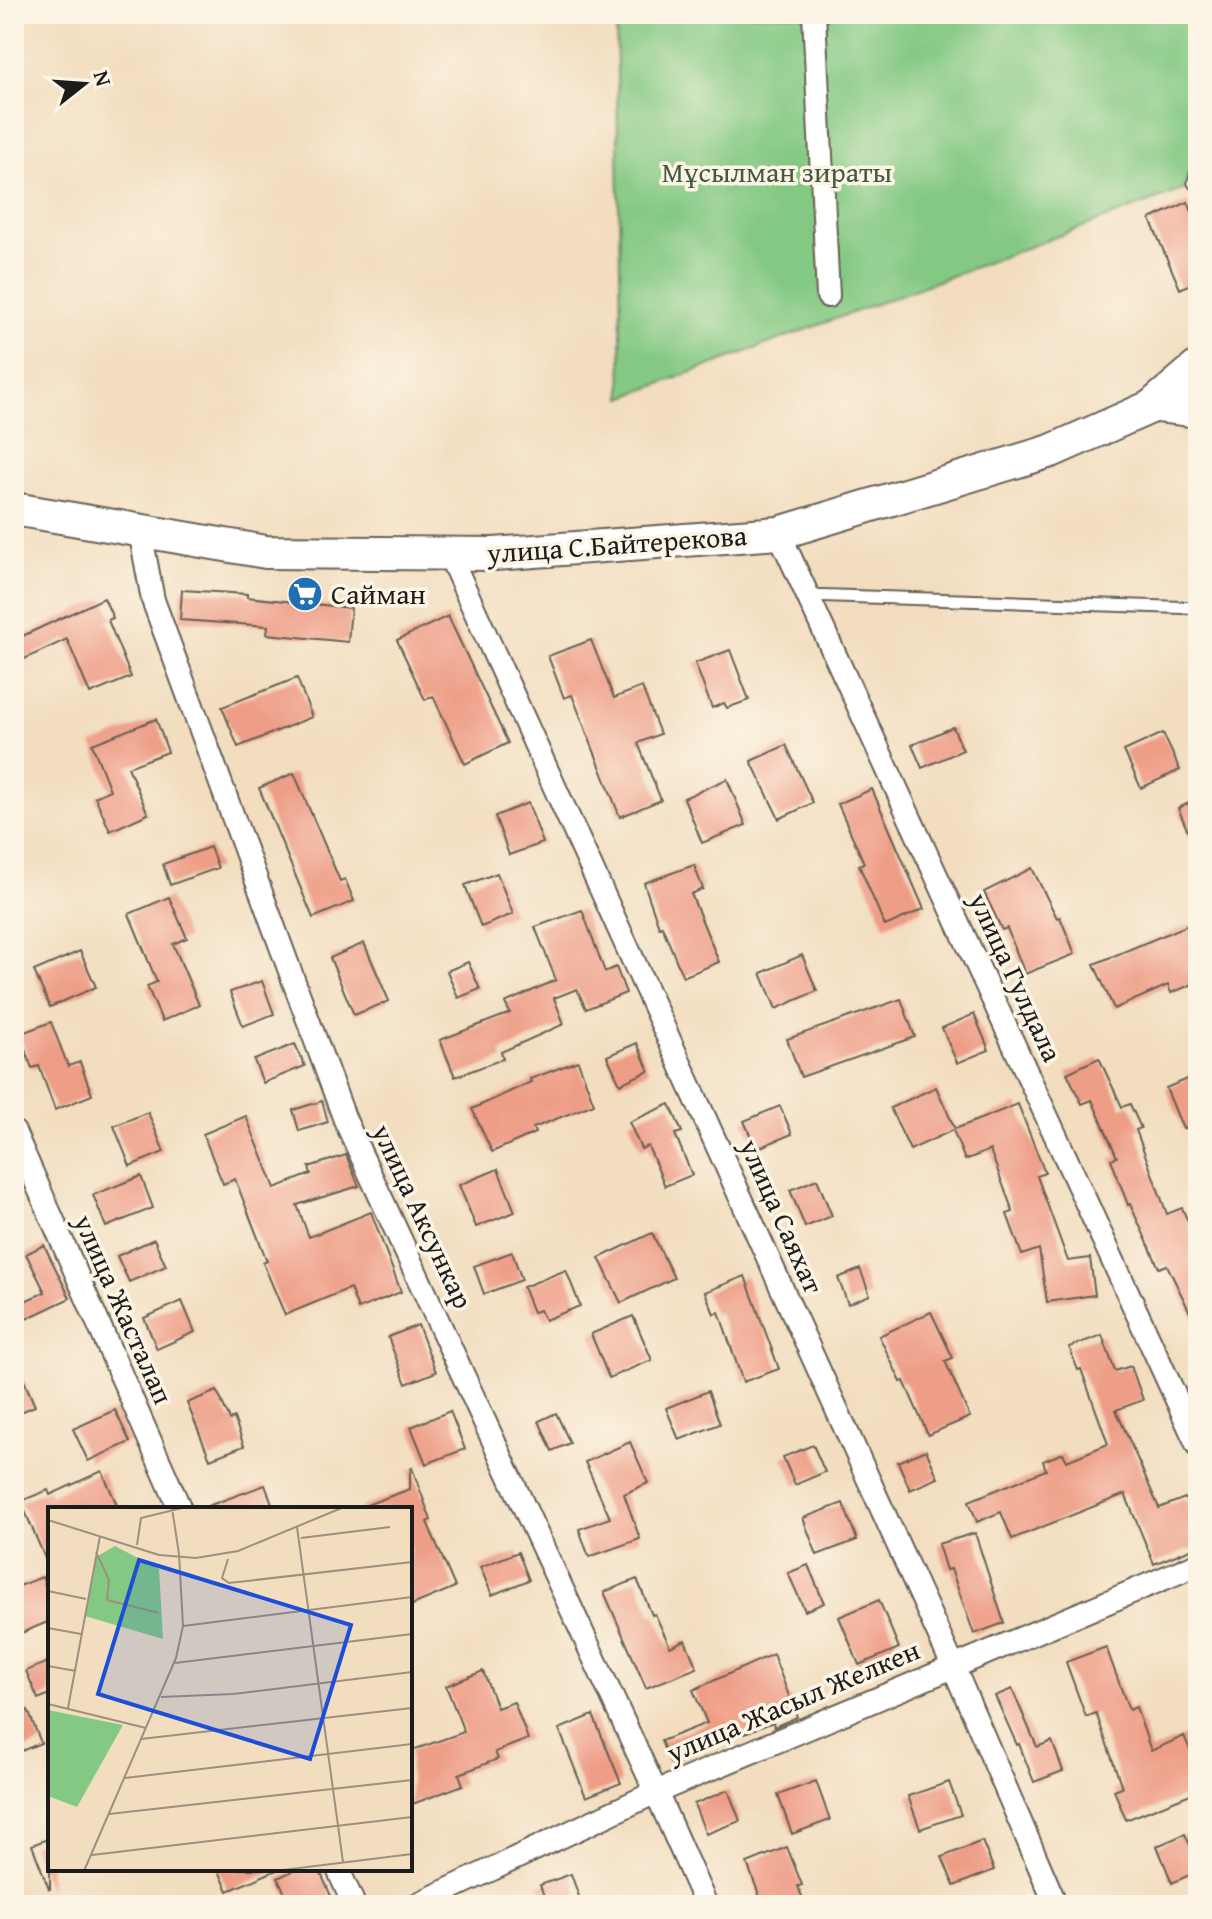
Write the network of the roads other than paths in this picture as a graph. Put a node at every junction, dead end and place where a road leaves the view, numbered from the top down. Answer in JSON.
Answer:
{"nodes":[{"id":1,"x":814,"y":14,"type":"edge"},
{"id":2,"x":1198,"y":167,"type":"edge"},
{"id":3,"x":1194,"y":183,"type":"dead end"},
{"id":4,"x":828,"y":296,"type":"dead end"},
{"id":5,"x":1198,"y":369,"type":"edge"},
{"id":6,"x":1198,"y":387,"type":"edge"},
{"id":7,"x":1157,"y":404,"type":"junction"},
{"id":8,"x":1198,"y":409,"type":"edge"},
{"id":9,"x":14,"y":509,"type":"edge"},
{"id":10,"x":140,"y":531,"type":"junction"},
{"id":11,"x":779,"y":533,"type":"junction"},
{"id":12,"x":449,"y":554,"type":"junction"},
{"id":13,"x":807,"y":595,"type":"junction"},
{"id":14,"x":1198,"y":608,"type":"edge"},
{"id":15,"x":14,"y":1132,"type":"edge"},
{"id":16,"x":1198,"y":1446,"type":"edge"},
{"id":17,"x":179,"y":1507,"type":"edge"},
{"id":18,"x":1198,"y":1564,"type":"edge"},
{"id":19,"x":953,"y":1666,"type":"junction"},
{"id":20,"x":656,"y":1792,"type":"junction"},
{"id":21,"x":339,"y":1871,"type":"edge"},
{"id":22,"x":354,"y":1905,"type":"edge"},
{"id":23,"x":416,"y":1905,"type":"edge"},
{"id":24,"x":706,"y":1905,"type":"edge"},
{"id":25,"x":1056,"y":1905,"type":"edge"}],
"edges":[{"from":1,"to":4,"type":"street"},
{"from":2,"to":3,"type":"lane"},
{"from":5,"to":7,"type":"main road"},
{"from":6,"to":7,"type":"main road","name":"улица С.Байтерекова"},
{"from":7,"to":8,"type":"main road"},
{"from":7,"to":11,"type":"main road","name":"улица С.Байтерекова"},
{"from":9,"to":10,"type":"main road","name":"улица С.Байтерекова"},
{"from":10,"to":12,"type":"main road","name":"улица С.Байтерекова"},
{"from":10,"to":20,"type":"street","name":"улица Аксункар"},
{"from":11,"to":12,"type":"main road","name":"улица С.Байтерекова"},
{"from":11,"to":13,"type":"street","name":"улица Гулдала"},
{"from":12,"to":19,"type":"street","name":"улица Саяхат"},
{"from":13,"to":14,"type":"lane"},
{"from":13,"to":16,"type":"street","name":"улица Гулдала"},
{"from":15,"to":17,"type":"street","name":"улица Жасталап"},
{"from":18,"to":19,"type":"street","name":"улица Жасыл Желкен"},
{"from":19,"to":20,"type":"street","name":"улица Жасыл Желкен"},
{"from":19,"to":25,"type":"street","name":"улица Саяхат"},
{"from":20,"to":23,"type":"street","name":"улица Жасыл Желкен"},
{"from":20,"to":24,"type":"street","name":"улица Аксункар"},
{"from":21,"to":22,"type":"street"}]}
